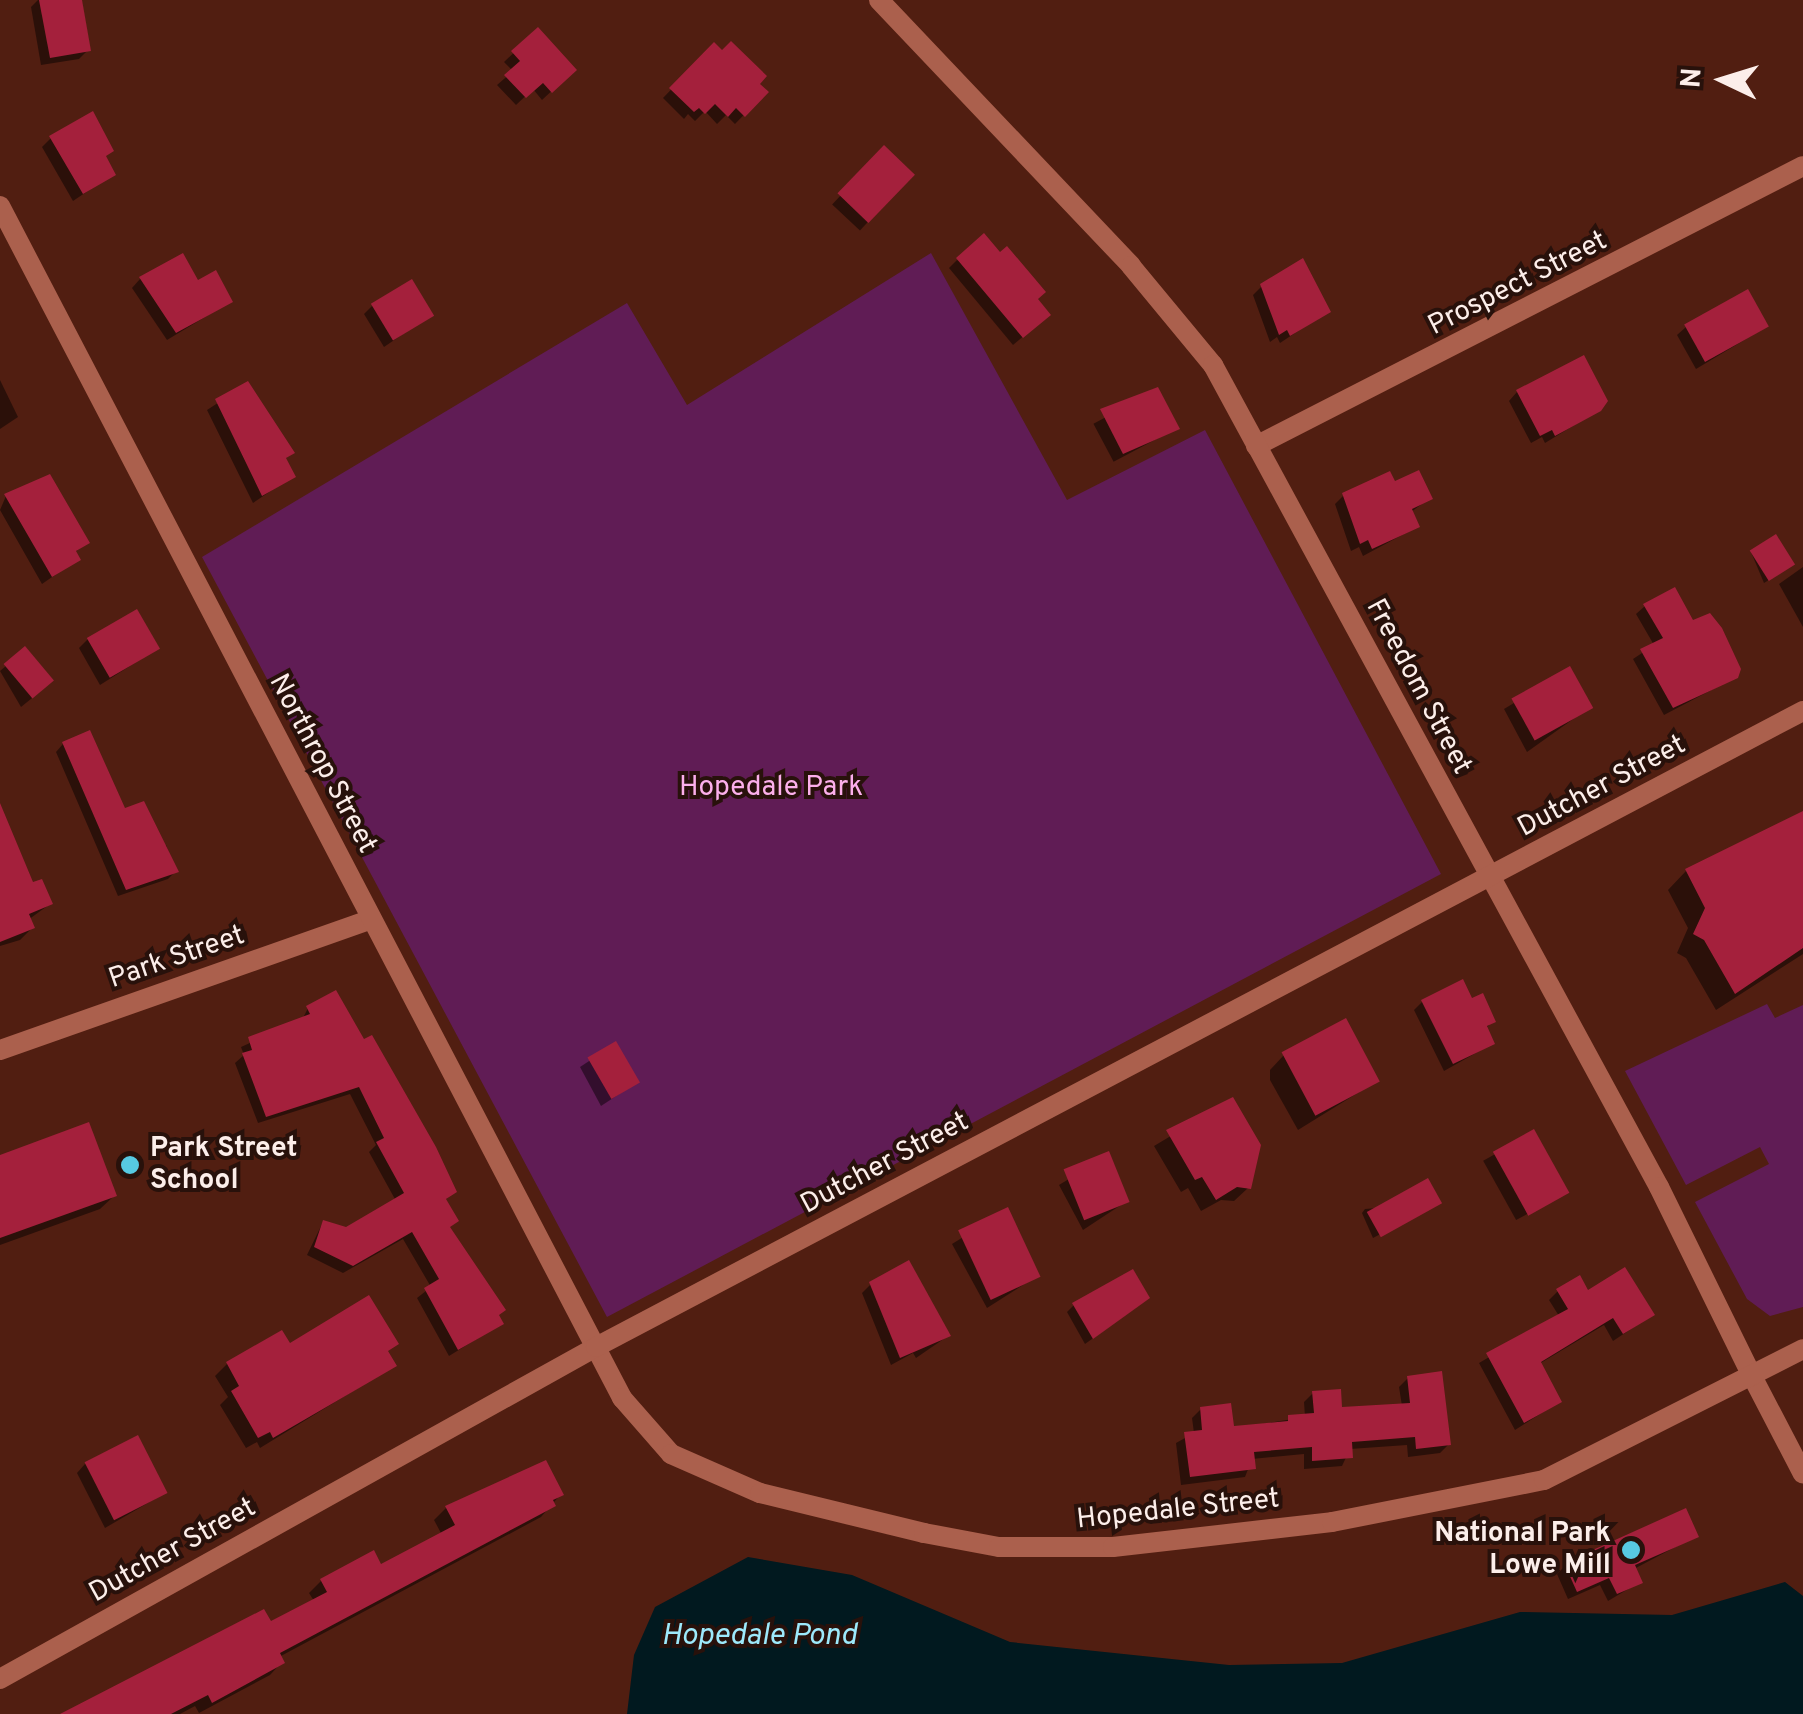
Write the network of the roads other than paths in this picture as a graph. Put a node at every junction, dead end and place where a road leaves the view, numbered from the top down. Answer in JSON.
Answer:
{"nodes":[{"id":1,"x":879,"y":0,"type":"edge"},
{"id":2,"x":1803,"y":166,"type":"edge"},
{"id":3,"x":0,"y":206,"type":"edge"},
{"id":4,"x":1256,"y":446,"type":"junction"},
{"id":5,"x":1803,"y":711,"type":"edge"},
{"id":6,"x":1490,"y":878,"type":"junction"},
{"id":7,"x":372,"y":918,"type":"junction"},
{"id":8,"x":0,"y":1050,"type":"edge"},
{"id":9,"x":596,"y":1347,"type":"junction"},
{"id":10,"x":1803,"y":1350,"type":"edge"},
{"id":11,"x":1752,"y":1376,"type":"junction"},
{"id":12,"x":1803,"y":1474,"type":"edge"},
{"id":13,"x":0,"y":1679,"type":"edge"}],
"edges":[{"from":1,"to":4,"type":"street","name":"Freedom Street"},
{"from":2,"to":4,"type":"street","name":"Prospect Street"},
{"from":3,"to":7,"type":"street","name":"Northrop Street"},
{"from":4,"to":6,"type":"street","name":"Freedom Street"},
{"from":5,"to":6,"type":"street","name":"Dutcher Street"},
{"from":6,"to":9,"type":"street","name":"Dutcher Street"},
{"from":6,"to":11,"type":"street","name":"Freedom Street"},
{"from":7,"to":8,"type":"street","name":"Park Street"},
{"from":7,"to":9,"type":"street","name":"Northrop Street"},
{"from":9,"to":11,"type":"street","name":"Hopedale Street"},
{"from":9,"to":13,"type":"street","name":"Dutcher Street"},
{"from":10,"to":11,"type":"street","name":"Hopedale Street"},
{"from":11,"to":12,"type":"street","name":"Freedom Street"}]}
